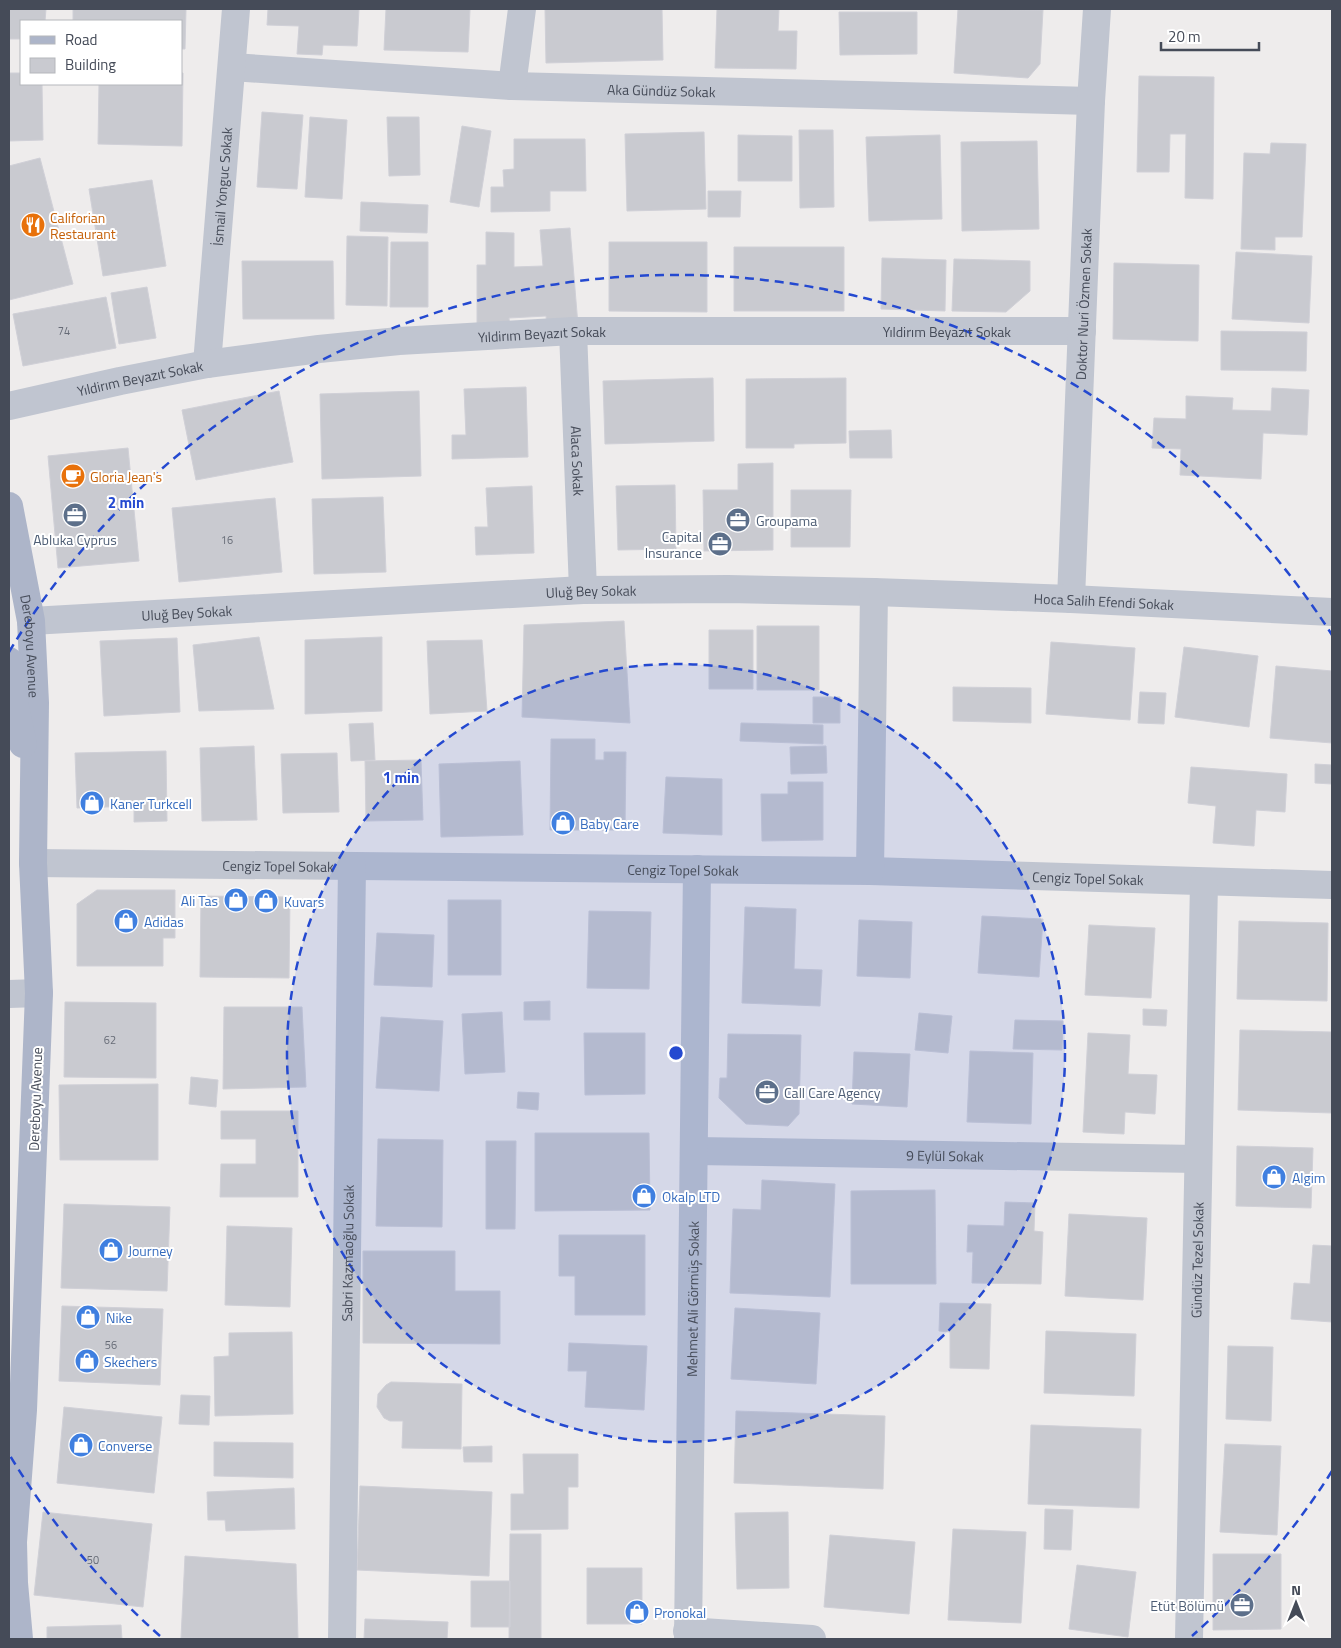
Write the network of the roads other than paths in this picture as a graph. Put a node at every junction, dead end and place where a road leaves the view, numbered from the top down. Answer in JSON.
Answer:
{"nodes":[{"id":1,"x":236,"y":9,"type":"edge"},
{"id":2,"x":522,"y":9,"type":"edge"},
{"id":3,"x":1097,"y":9,"type":"edge"},
{"id":4,"x":232,"y":67,"type":"junction"},
{"id":5,"x":512,"y":86,"type":"junction"},
{"id":6,"x":1091,"y":101,"type":"junction"},
{"id":7,"x":1082,"y":330,"type":"junction"},
{"id":8,"x":573,"y":331,"type":"junction"},
{"id":9,"x":207,"y":364,"type":"junction"},
{"id":10,"x":9,"y":406,"type":"edge"},
{"id":11,"x":9,"y":506,"type":"edge"},
{"id":12,"x":582,"y":590,"type":"junction"},
{"id":13,"x":874,"y":592,"type":"junction"},
{"id":14,"x":1071,"y":599,"type":"junction"},
{"id":15,"x":1332,"y":612,"type":"edge"},
{"id":16,"x":31,"y":621,"type":"junction"},
{"id":17,"x":10,"y":679,"type":"edge"},
{"id":18,"x":33,"y":789,"type":"junction"},
{"id":19,"x":33,"y":863,"type":"junction"},
{"id":20,"x":352,"y":866,"type":"junction"},
{"id":21,"x":697,"y":869,"type":"junction"},
{"id":22,"x":870,"y":871,"type":"junction"},
{"id":23,"x":1204,"y":882,"type":"junction"},
{"id":24,"x":1332,"y":885,"type":"edge"},
{"id":25,"x":39,"y":993,"type":"junction"},
{"id":26,"x":9,"y":994,"type":"edge"},
{"id":27,"x":694,"y":1151,"type":"junction"},
{"id":28,"x":1198,"y":1159,"type":"junction"},
{"id":29,"x":23,"y":1410,"type":"junction"},
{"id":30,"x":9,"y":1481,"type":"edge"},
{"id":31,"x":688,"y":1635,"type":"edge"},
{"id":32,"x":19,"y":1639,"type":"edge"},
{"id":33,"x":342,"y":1639,"type":"edge"},
{"id":34,"x":812,"y":1639,"type":"edge"},
{"id":35,"x":1189,"y":1639,"type":"edge"}],
"edges":[{"from":1,"to":4,"type":"street","name":"İsmail Yonguc Sokak"},
{"from":2,"to":5,"type":"street"},
{"from":3,"to":6,"type":"street","name":"Doktor Nuri Özmen Sokak"},
{"from":4,"to":5,"type":"street","name":"Aka Gündüz Sokak"},
{"from":4,"to":9,"type":"street","name":"İsmail Yonguc Sokak"},
{"from":5,"to":6,"type":"street","name":"Aka Gündüz Sokak"},
{"from":6,"to":7,"type":"street","name":"Doktor Nuri Özmen Sokak"},
{"from":7,"to":8,"type":"street","name":"Yıldirım Beyazıt Sokak"},
{"from":7,"to":14,"type":"street","name":"Doktor Nuri Özmen Sokak"},
{"from":8,"to":9,"type":"street","name":"Yıldirım Beyazıt Sokak"},
{"from":8,"to":12,"type":"street","name":"Alaca Sokak"},
{"from":9,"to":10,"type":"street","name":"Yıldirım Beyazıt Sokak"},
{"from":11,"to":16,"type":"main road","name":"Dereboyu Avenue"},
{"from":12,"to":13,"type":"street","name":"Uluğ Bey Sokak"},
{"from":12,"to":16,"type":"street","name":"Uluğ Bey Sokak"},
{"from":13,"to":14,"type":"street","name":"Hoca Salih Efendi Sokak"},
{"from":13,"to":22,"type":"street"},
{"from":14,"to":15,"type":"street","name":"Hoca Salih Efendi Sokak"},
{"from":16,"to":18,"type":"main road","name":"Dereboyu Avenue"},
{"from":17,"to":18,"type":"main road","name":"Dereboyu Avenue"},
{"from":18,"to":19,"type":"main road","name":"Dereboyu Avenue"},
{"from":19,"to":20,"type":"street","name":"Cengiz Topel Sokak"},
{"from":19,"to":25,"type":"main road","name":"Dereboyu Avenue"},
{"from":20,"to":21,"type":"street","name":"Cengiz Topel Sokak"},
{"from":20,"to":33,"type":"street","name":"Sabri Kazmaoğlu Sokak"},
{"from":21,"to":22,"type":"street","name":"Cengiz Topel Sokak"},
{"from":21,"to":27,"type":"street","name":"Mehmet Ali Görmüş Sokak"},
{"from":22,"to":23,"type":"street","name":"Cengiz Topel Sokak"},
{"from":23,"to":24,"type":"street","name":"Cengiz Topel Sokak"},
{"from":23,"to":28,"type":"street","name":"Gündüz Tezel Sokak"},
{"from":25,"to":26,"type":"street"},
{"from":25,"to":29,"type":"main road","name":"Dereboyu Avenue"},
{"from":27,"to":28,"type":"street","name":"9 Eylül Sokak"},
{"from":27,"to":31,"type":"street","name":"Mehmet Ali Görmüş Sokak"},
{"from":28,"to":35,"type":"street","name":"Gündüz Tezel Sokak"},
{"from":29,"to":30,"type":"main road","name":"Dereboyu Avenue"},
{"from":29,"to":32,"type":"main road","name":"Dereboyu Avenue"},
{"from":31,"to":34,"type":"street"}]}
